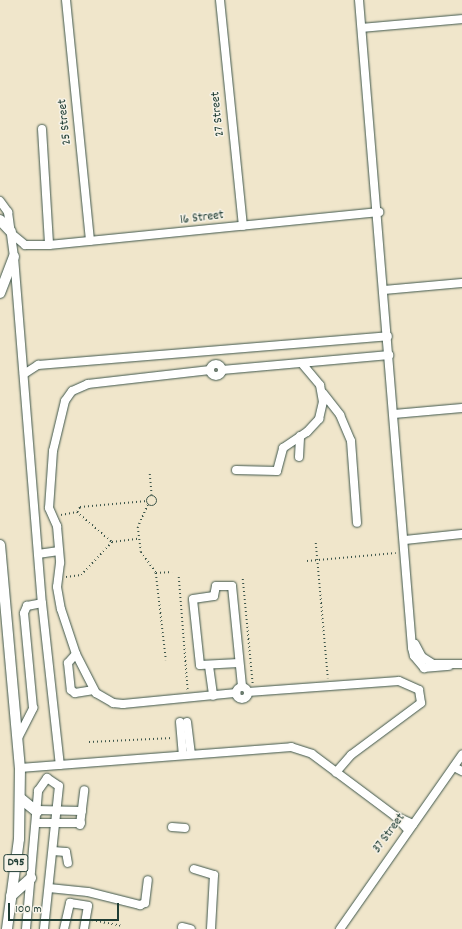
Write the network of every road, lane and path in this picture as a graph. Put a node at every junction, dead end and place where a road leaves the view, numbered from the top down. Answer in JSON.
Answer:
{"nodes":[{"id":1,"x":66,"y":0,"type":"edge"},
{"id":2,"x":220,"y":0,"type":"edge"},
{"id":3,"x":359,"y":0,"type":"edge"},
{"id":4,"x":462,"y":18,"type":"edge"},
{"id":5,"x":362,"y":28,"type":"junction"},
{"id":6,"x":42,"y":129,"type":"dead end"},
{"id":7,"x":0,"y":201,"type":"edge"},
{"id":8,"x":379,"y":212,"type":"junction"},
{"id":9,"x":0,"y":220,"type":"edge"},
{"id":10,"x":243,"y":226,"type":"junction"},
{"id":11,"x":11,"y":232,"type":"junction"},
{"id":12,"x":90,"y":241,"type":"junction"},
{"id":13,"x":49,"y":245,"type":"junction"},
{"id":14,"x":29,"y":246,"type":"junction"},
{"id":15,"x":14,"y":257,"type":"junction"},
{"id":16,"x":462,"y":283,"type":"edge"},
{"id":17,"x":384,"y":290,"type":"junction"},
{"id":18,"x":0,"y":293,"type":"edge"},
{"id":19,"x":388,"y":336,"type":"junction"},
{"id":20,"x":389,"y":355,"type":"junction"},
{"id":21,"x":23,"y":356,"type":"junction"},
{"id":22,"x":38,"y":365,"type":"junction"},
{"id":23,"x":303,"y":365,"type":"junction"},
{"id":24,"x":24,"y":374,"type":"junction"},
{"id":25,"x":323,"y":393,"type":"junction"},
{"id":26,"x":462,"y":408,"type":"edge"},
{"id":27,"x":394,"y":414,"type":"junction"},
{"id":28,"x":300,"y":436,"type":"junction"},
{"id":29,"x":299,"y":457,"type":"dead end"},
{"id":30,"x":236,"y":470,"type":"dead end"},
{"id":31,"x":150,"y":474,"type":"dead end"},
{"id":32,"x":152,"y":495,"type":"junction"},
{"id":33,"x":147,"y":501,"type":"junction"},
{"id":34,"x":148,"y":505,"type":"junction"},
{"id":35,"x":77,"y":512,"type":"junction"},
{"id":36,"x":53,"y":517,"type":"junction"},
{"id":37,"x":357,"y":523,"type":"dead end"},
{"id":38,"x":462,"y":534,"type":"edge"},
{"id":39,"x":138,"y":539,"type":"junction"},
{"id":40,"x":405,"y":540,"type":"junction"},
{"id":41,"x":112,"y":542,"type":"junction"},
{"id":42,"x":316,"y":543,"type":"dead end"},
{"id":43,"x":0,"y":545,"type":"edge"},
{"id":44,"x":59,"y":551,"type":"junction"},
{"id":45,"x":406,"y":553,"type":"junction"},
{"id":46,"x":38,"y":554,"type":"junction"},
{"id":47,"x":316,"y":560,"type":"junction"},
{"id":48,"x":307,"y":561,"type":"dead end"},
{"id":49,"x":172,"y":572,"type":"dead end"},
{"id":50,"x":156,"y":573,"type":"junction"},
{"id":51,"x":179,"y":577,"type":"dead end"},
{"id":52,"x":58,"y":578,"type":"junction"},
{"id":53,"x":243,"y":579,"type":"dead end"},
{"id":54,"x":42,"y":603,"type":"junction"},
{"id":55,"x":0,"y":617,"type":"edge"},
{"id":56,"x":76,"y":654,"type":"junction"},
{"id":57,"x":166,"y":660,"type":"dead end"},
{"id":58,"x":11,"y":662,"type":"junction"},
{"id":59,"x":239,"y":663,"type":"junction"},
{"id":60,"x":462,"y":664,"type":"edge"},
{"id":61,"x":210,"y":666,"type":"junction"},
{"id":62,"x":328,"y":686,"type":"junction"},
{"id":63,"x":94,"y":690,"type":"junction"},
{"id":64,"x":248,"y":690,"type":"junction"},
{"id":65,"x":213,"y":696,"type":"junction"},
{"id":66,"x":189,"y":698,"type":"junction"},
{"id":67,"x":181,"y":737,"type":"junction"},
{"id":68,"x":18,"y":738,"type":"junction"},
{"id":69,"x":89,"y":742,"type":"dead end"},
{"id":70,"x":187,"y":754,"type":"junction"},
{"id":71,"x":459,"y":761,"type":"edge"},
{"id":72,"x":60,"y":765,"type":"junction"},
{"id":73,"x":20,"y":768,"type":"junction"},
{"id":74,"x":462,"y":771,"type":"edge"},
{"id":75,"x":336,"y":772,"type":"junction"},
{"id":76,"x":84,"y":790,"type":"dead end"},
{"id":77,"x":20,"y":798,"type":"junction"},
{"id":78,"x":57,"y":810,"type":"junction"},
{"id":79,"x":37,"y":811,"type":"junction"},
{"id":80,"x":82,"y":811,"type":"junction"},
{"id":81,"x":36,"y":823,"type":"junction"},
{"id":82,"x":56,"y":823,"type":"junction"},
{"id":83,"x":172,"y":827,"type":"dead end"},
{"id":84,"x":410,"y":827,"type":"junction"},
{"id":85,"x":185,"y":828,"type":"dead end"},
{"id":86,"x":53,"y":851,"type":"junction"},
{"id":87,"x":68,"y":862,"type":"dead end"},
{"id":88,"x":194,"y":869,"type":"dead end"},
{"id":89,"x":31,"y":878,"type":"junction"},
{"id":90,"x":148,"y":880,"type":"dead end"},
{"id":91,"x":49,"y":888,"type":"junction"},
{"id":92,"x":11,"y":896,"type":"junction"},
{"id":93,"x":87,"y":919,"type":"junction"},
{"id":94,"x":122,"y":926,"type":"dead end"},
{"id":95,"x":182,"y":927,"type":"dead end"},
{"id":96,"x":7,"y":929,"type":"edge"},
{"id":97,"x":26,"y":929,"type":"edge"},
{"id":98,"x":44,"y":929,"type":"edge"},
{"id":99,"x":64,"y":929,"type":"edge"},
{"id":100,"x":84,"y":929,"type":"edge"},
{"id":101,"x":191,"y":929,"type":"edge"},
{"id":102,"x":211,"y":929,"type":"edge"},
{"id":103,"x":340,"y":929,"type":"edge"}],
"edges":[{"from":1,"to":12,"type":"street","name":"25 Street"},
{"from":2,"to":10,"type":"street","name":"27 Street"},
{"from":3,"to":5,"type":"street"},
{"from":4,"to":5,"type":"street"},
{"from":5,"to":8,"type":"street"},
{"from":6,"to":13,"type":"street"},
{"from":7,"to":11,"type":"street"},
{"from":8,"to":10,"type":"street","name":"16 Street"},
{"from":8,"to":17,"type":"street"},
{"from":9,"to":11,"type":"main road"},
{"from":10,"to":12,"type":"street","name":"16 Street"},
{"from":11,"to":14,"type":"street"},
{"from":11,"to":15,"type":"street"},
{"from":12,"to":13,"type":"street","name":"16 Street"},
{"from":13,"to":14,"type":"street","name":"16 Street"},
{"from":14,"to":15,"type":"street"},
{"from":15,"to":18,"type":"main road"},
{"from":15,"to":21,"type":"street"},
{"from":16,"to":17,"type":"street"},
{"from":17,"to":19,"type":"street"},
{"from":19,"to":20,"type":"street"},
{"from":19,"to":22,"type":"street"},
{"from":20,"to":23,"type":"street"},
{"from":20,"to":27,"type":"street"},
{"from":21,"to":22,"type":"street"},
{"from":21,"to":24,"type":"street"},
{"from":22,"to":24,"type":"street"},
{"from":23,"to":25,"type":"street"},
{"from":23,"to":36,"type":"street"},
{"from":24,"to":46,"type":"street"},
{"from":25,"to":28,"type":"street"},
{"from":25,"to":37,"type":"street"},
{"from":26,"to":27,"type":"street"},
{"from":27,"to":40,"type":"street"},
{"from":28,"to":29,"type":"street"},
{"from":28,"to":30,"type":"street"},
{"from":31,"to":32,"type":"path"},
{"from":32,"to":33,"type":"path"},
{"from":32,"to":34,"type":"path"},
{"from":33,"to":34,"type":"path"},
{"from":33,"to":35,"type":"path"},
{"from":34,"to":39,"type":"path"},
{"from":35,"to":36,"type":"path"},
{"from":35,"to":41,"type":"path"},
{"from":36,"to":44,"type":"street"},
{"from":38,"to":40,"type":"street"},
{"from":39,"to":41,"type":"path"},
{"from":39,"to":50,"type":"path"},
{"from":40,"to":45,"type":"street"},
{"from":41,"to":52,"type":"path"},
{"from":42,"to":47,"type":"path"},
{"from":43,"to":58,"type":"main road","number":"D95"},
{"from":44,"to":46,"type":"street"},
{"from":44,"to":52,"type":"street"},
{"from":45,"to":47,"type":"path"},
{"from":45,"to":60,"type":"street"},
{"from":46,"to":54,"type":"street"},
{"from":47,"to":48,"type":"path"},
{"from":47,"to":62,"type":"path"},
{"from":49,"to":50,"type":"path"},
{"from":50,"to":57,"type":"path"},
{"from":51,"to":66,"type":"path"},
{"from":52,"to":56,"type":"street"},
{"from":53,"to":64,"type":"path"},
{"from":54,"to":68,"type":"street"},
{"from":54,"to":72,"type":"street"},
{"from":55,"to":58,"type":"main road"},
{"from":56,"to":63,"type":"street"},
{"from":56,"to":63,"type":"street"},
{"from":58,"to":68,"type":"main road","number":"D95"},
{"from":59,"to":61,"type":"street"},
{"from":59,"to":61,"type":"street"},
{"from":59,"to":64,"type":"street"},
{"from":61,"to":65,"type":"street"},
{"from":62,"to":64,"type":"street"},
{"from":62,"to":75,"type":"street"},
{"from":63,"to":66,"type":"street"},
{"from":64,"to":65,"type":"street"},
{"from":65,"to":66,"type":"street"},
{"from":67,"to":69,"type":"path"},
{"from":67,"to":70,"type":"street"},
{"from":67,"to":70,"type":"street"},
{"from":68,"to":73,"type":"main road","number":"D95"},
{"from":70,"to":72,"type":"street"},
{"from":70,"to":75,"type":"street"},
{"from":71,"to":74,"type":"street"},
{"from":71,"to":84,"type":"street","name":"37 Street"},
{"from":72,"to":73,"type":"street"},
{"from":73,"to":77,"type":"main road","number":"D95"},
{"from":75,"to":84,"type":"street"},
{"from":76,"to":80,"type":"street"},
{"from":77,"to":79,"type":"main road"},
{"from":77,"to":92,"type":"main road","number":"D95"},
{"from":78,"to":79,"type":"street"},
{"from":78,"to":79,"type":"street"},
{"from":78,"to":80,"type":"street"},
{"from":78,"to":82,"type":"street"},
{"from":79,"to":81,"type":"street"},
{"from":80,"to":82,"type":"street"},
{"from":81,"to":82,"type":"street"},
{"from":81,"to":89,"type":"street"},
{"from":82,"to":86,"type":"street"},
{"from":83,"to":85,"type":"street"},
{"from":84,"to":103,"type":"street","name":"37 Street"},
{"from":86,"to":87,"type":"street"},
{"from":86,"to":91,"type":"street"},
{"from":88,"to":102,"type":"street"},
{"from":89,"to":92,"type":"main road"},
{"from":89,"to":97,"type":"street"},
{"from":90,"to":91,"type":"street"},
{"from":91,"to":98,"type":"street"},
{"from":92,"to":96,"type":"main road","number":"D95"},
{"from":93,"to":94,"type":"path"},
{"from":93,"to":99,"type":"street"},
{"from":93,"to":100,"type":"street"},
{"from":95,"to":101,"type":"street"}]}
